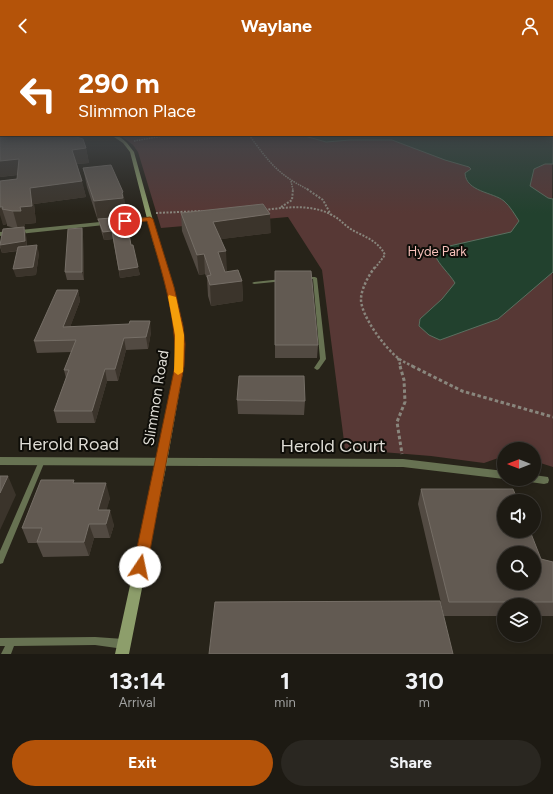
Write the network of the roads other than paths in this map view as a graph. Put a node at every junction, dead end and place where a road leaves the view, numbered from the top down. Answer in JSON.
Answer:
{"nodes":[{"id":1,"x":133,"y":156,"type":"edge"},
{"id":2,"x":149,"y":216,"type":"junction"},
{"id":3,"x":0,"y":234,"type":"edge"},
{"id":4,"x":288,"y":279,"type":"edge"},
{"id":5,"x":302,"y":279,"type":"edge"},
{"id":6,"x":254,"y":283,"type":"dead end"},
{"id":7,"x":317,"y":368,"type":"dead end"},
{"id":8,"x":0,"y":461,"type":"edge"},
{"id":9,"x":42,"y":461,"type":"junction"},
{"id":10,"x":162,"y":462,"type":"junction"},
{"id":11,"x":497,"y":474,"type":"edge"},
{"id":12,"x":0,"y":560,"type":"edge"},
{"id":13,"x":0,"y":642,"type":"edge"},
{"id":14,"x":11,"y":642,"type":"junction"},
{"id":15,"x":123,"y":649,"type":"edge"},
{"id":16,"x":6,"y":654,"type":"edge"}],
"edges":[{"from":1,"to":2,"type":"street","name":"Slimmon Road"},
{"from":2,"to":3,"type":"street"},
{"from":2,"to":10,"type":"street","name":"Slimmon Road"},
{"from":4,"to":6,"type":"lane"},
{"from":5,"to":7,"type":"lane"},
{"from":8,"to":9,"type":"street","name":"Herold Road"},
{"from":9,"to":10,"type":"street","name":"Herold Road"},
{"from":9,"to":12,"type":"lane"},
{"from":10,"to":11,"type":"street","name":"Herold Court"},
{"from":10,"to":15,"type":"street","name":"Slimmon Road"},
{"from":13,"to":14,"type":"lane"},
{"from":14,"to":15,"type":"lane"},
{"from":14,"to":16,"type":"lane"}]}
